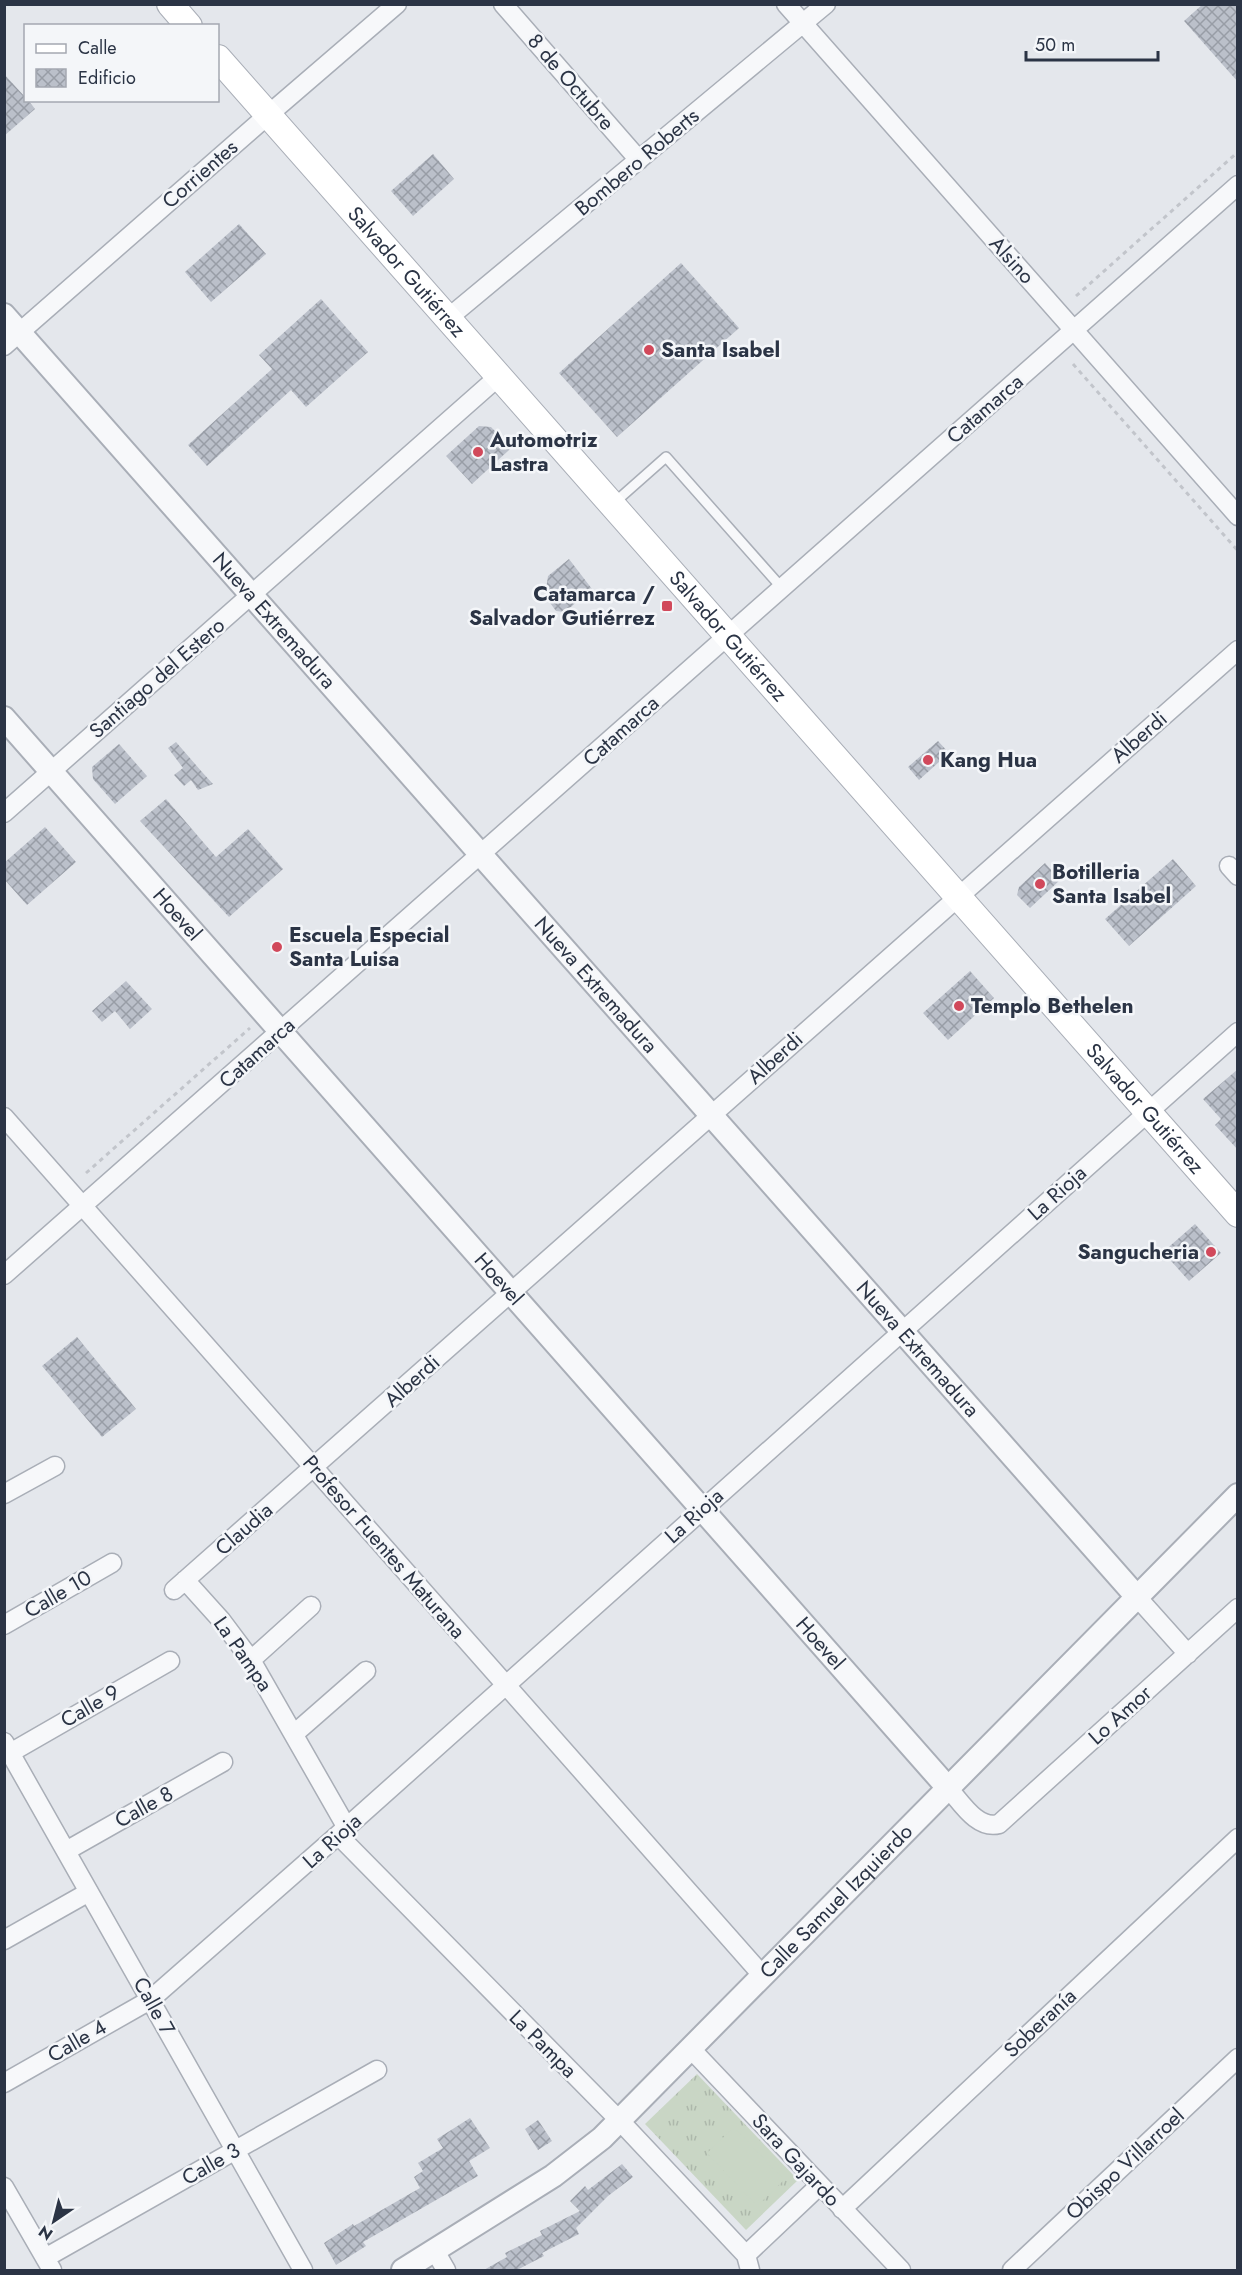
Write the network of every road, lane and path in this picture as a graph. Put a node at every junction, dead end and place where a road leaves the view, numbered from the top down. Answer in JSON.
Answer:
{"nodes":[{"id":1,"x":170,"y":4,"type":"edge"},
{"id":2,"x":397,"y":4,"type":"edge"},
{"id":3,"x":503,"y":4,"type":"edge"},
{"id":4,"x":786,"y":4,"type":"edge"},
{"id":5,"x":826,"y":4,"type":"edge"},
{"id":6,"x":187,"y":24,"type":"edge"},
{"id":7,"x":803,"y":24,"type":"junction"},
{"id":8,"x":219,"y":59,"type":"edge"},
{"id":9,"x":267,"y":115,"type":"junction"},
{"id":10,"x":1238,"y":152,"type":"edge"},
{"id":11,"x":639,"y":160,"type":"junction"},
{"id":12,"x":1238,"y":185,"type":"edge"},
{"id":13,"x":1076,"y":296,"type":"dead end"},
{"id":14,"x":4,"y":315,"type":"edge"},
{"id":15,"x":447,"y":319,"type":"junction"},
{"id":16,"x":1074,"y":330,"type":"junction"},
{"id":17,"x":12,"y":339,"type":"edge"},
{"id":18,"x":1073,"y":364,"type":"dead end"},
{"id":19,"x":498,"y":377,"type":"junction"},
{"id":20,"x":612,"y":505,"type":"junction"},
{"id":21,"x":1238,"y":516,"type":"edge"},
{"id":22,"x":1238,"y":551,"type":"edge"},
{"id":23,"x":782,"y":588,"type":"junction"},
{"id":24,"x":251,"y":595,"type":"junction"},
{"id":25,"x":728,"y":636,"type":"junction"},
{"id":26,"x":1238,"y":650,"type":"edge"},
{"id":27,"x":4,"y":718,"type":"edge"},
{"id":28,"x":51,"y":771,"type":"junction"},
{"id":29,"x":4,"y":813,"type":"edge"},
{"id":30,"x":481,"y":855,"type":"junction"},
{"id":31,"x":957,"y":897,"type":"junction"},
{"id":32,"x":250,"y":1028,"type":"dead end"},
{"id":33,"x":281,"y":1032,"type":"junction"},
{"id":34,"x":1238,"y":1032,"type":"edge"},
{"id":35,"x":1147,"y":1112,"type":"junction"},
{"id":36,"x":711,"y":1114,"type":"junction"},
{"id":37,"x":4,"y":1117,"type":"edge"},
{"id":38,"x":86,"y":1173,"type":"dead end"},
{"id":39,"x":83,"y":1207,"type":"junction"},
{"id":40,"x":1238,"y":1214,"type":"edge"},
{"id":41,"x":4,"y":1275,"type":"edge"},
{"id":42,"x":511,"y":1293,"type":"junction"},
{"id":43,"x":902,"y":1331,"type":"junction"},
{"id":44,"x":55,"y":1466,"type":"dead end"},
{"id":45,"x":314,"y":1468,"type":"junction"},
{"id":46,"x":7,"y":1488,"type":"edge"},
{"id":47,"x":1238,"y":1495,"type":"edge"},
{"id":48,"x":702,"y":1509,"type":"junction"},
{"id":49,"x":112,"y":1563,"type":"dead end"},
{"id":50,"x":180,"y":1585,"type":"joint"},
{"id":51,"x":1137,"y":1597,"type":"junction"},
{"id":52,"x":311,"y":1606,"type":"dead end"},
{"id":53,"x":1238,"y":1608,"type":"edge"},
{"id":54,"x":4,"y":1625,"type":"edge"},
{"id":55,"x":1188,"y":1654,"type":"junction"},
{"id":56,"x":252,"y":1660,"type":"junction"},
{"id":57,"x":171,"y":1661,"type":"dead end"},
{"id":58,"x":366,"y":1671,"type":"dead end"},
{"id":59,"x":506,"y":1685,"type":"junction"},
{"id":60,"x":294,"y":1734,"type":"junction"},
{"id":61,"x":7,"y":1747,"type":"edge"},
{"id":62,"x":223,"y":1762,"type":"dead end"},
{"id":63,"x":948,"y":1788,"type":"junction"},
{"id":64,"x":1002,"y":1821,"type":"joint"},
{"id":65,"x":342,"y":1832,"type":"junction"},
{"id":66,"x":1238,"y":1838,"type":"edge"},
{"id":67,"x":66,"y":1851,"type":"junction"},
{"id":68,"x":90,"y":1892,"type":"junction"},
{"id":69,"x":4,"y":1940,"type":"edge"},
{"id":70,"x":763,"y":1976,"type":"junction"},
{"id":71,"x":150,"y":2000,"type":"junction"},
{"id":72,"x":691,"y":2049,"type":"junction"},
{"id":73,"x":1238,"y":2058,"type":"edge"},
{"id":74,"x":377,"y":2070,"type":"dead end"},
{"id":75,"x":4,"y":2083,"type":"edge"},
{"id":76,"x":620,"y":2121,"type":"junction"},
{"id":77,"x":235,"y":2150,"type":"junction"},
{"id":78,"x":820,"y":2185,"type":"junction"},
{"id":79,"x":4,"y":2187,"type":"edge"},
{"id":80,"x":842,"y":2209,"type":"junction"},
{"id":81,"x":435,"y":2251,"type":"junction"},
{"id":82,"x":748,"y":2263,"type":"edge"},
{"id":83,"x":48,"y":2264,"type":"edge"},
{"id":84,"x":303,"y":2271,"type":"edge"},
{"id":85,"x":404,"y":2271,"type":"edge"},
{"id":86,"x":446,"y":2271,"type":"edge"},
{"id":87,"x":901,"y":2271,"type":"edge"},
{"id":88,"x":1012,"y":2271,"type":"edge"}],
"edges":[{"from":1,"to":6,"type":"main road"},
{"from":2,"to":9,"type":"street","name":"Corrientes"},
{"from":3,"to":11,"type":"street","name":"8 de Octubre"},
{"from":4,"to":7,"type":"street","name":"Alsino"},
{"from":5,"to":7,"type":"street","name":"Bombero Roberts"},
{"from":7,"to":11,"type":"street","name":"Bombero Roberts"},
{"from":7,"to":16,"type":"street","name":"Alsino"},
{"from":8,"to":9,"type":"main road","name":"Salvador Gutiérrez"},
{"from":9,"to":15,"type":"main road","name":"Salvador Gutiérrez"},
{"from":9,"to":17,"type":"street","name":"Corrientes"},
{"from":10,"to":13,"type":"path"},
{"from":11,"to":15,"type":"street","name":"Bombero Roberts"},
{"from":12,"to":16,"type":"street","name":"Catamarca"},
{"from":14,"to":17,"type":"street","name":"Nueva Extremadura"},
{"from":15,"to":19,"type":"main road","name":"Salvador Gutiérrez"},
{"from":16,"to":21,"type":"street","name":"Alsino"},
{"from":16,"to":23,"type":"street","name":"Catamarca"},
{"from":17,"to":24,"type":"street","name":"Nueva Extremadura"},
{"from":18,"to":22,"type":"path"},
{"from":19,"to":20,"type":"main road","name":"Salvador Gutiérrez"},
{"from":19,"to":24,"type":"street","name":"Santiago del Estero"},
{"from":20,"to":23,"type":"lane"},
{"from":20,"to":25,"type":"main road","name":"Salvador Gutiérrez"},
{"from":23,"to":25,"type":"street","name":"Catamarca"},
{"from":24,"to":28,"type":"street","name":"Santiago del Estero"},
{"from":24,"to":30,"type":"street","name":"Nueva Extremadura"},
{"from":25,"to":30,"type":"street","name":"Catamarca"},
{"from":25,"to":31,"type":"main road","name":"Salvador Gutiérrez"},
{"from":26,"to":31,"type":"street","name":"Alberdi"},
{"from":27,"to":28,"type":"street","name":"Hoevel"},
{"from":28,"to":29,"type":"street","name":"Santiago del Estero"},
{"from":28,"to":33,"type":"street","name":"Hoevel"},
{"from":30,"to":33,"type":"street","name":"Catamarca"},
{"from":30,"to":36,"type":"street","name":"Nueva Extremadura"},
{"from":31,"to":35,"type":"main road","name":"Salvador Gutiérrez"},
{"from":31,"to":36,"type":"street","name":"Alberdi"},
{"from":32,"to":38,"type":"path"},
{"from":33,"to":39,"type":"street","name":"Catamarca"},
{"from":33,"to":42,"type":"street","name":"Hoevel"},
{"from":34,"to":35,"type":"street","name":"La Rioja"},
{"from":35,"to":40,"type":"main road","name":"Salvador Gutiérrez"},
{"from":35,"to":43,"type":"street","name":"La Rioja"},
{"from":36,"to":42,"type":"street","name":"Alberdi"},
{"from":36,"to":43,"type":"street","name":"Nueva Extremadura"},
{"from":37,"to":39,"type":"street","name":"Profesor Fuentes Maturana"},
{"from":39,"to":41,"type":"street","name":"Catamarca"},
{"from":39,"to":45,"type":"street","name":"Profesor Fuentes Maturana"},
{"from":42,"to":45,"type":"street","name":"Alberdi"},
{"from":42,"to":48,"type":"street","name":"Hoevel"},
{"from":43,"to":48,"type":"street","name":"La Rioja"},
{"from":43,"to":51,"type":"street","name":"Nueva Extremadura"},
{"from":44,"to":46,"type":"street"},
{"from":45,"to":50,"type":"street","name":"Claudia"},
{"from":45,"to":59,"type":"street","name":"Profesor Fuentes Maturana"},
{"from":47,"to":51,"type":"street","name":"Calle Samuel Izquierdo"},
{"from":48,"to":59,"type":"street","name":"La Rioja"},
{"from":48,"to":63,"type":"street","name":"Hoevel"},
{"from":49,"to":54,"type":"street","name":"Calle 10"},
{"from":50,"to":56,"type":"street","name":"La Pampa"},
{"from":51,"to":55,"type":"street","name":"Nueva Extremadura"},
{"from":51,"to":63,"type":"street","name":"Calle Samuel Izquierdo"},
{"from":52,"to":56,"type":"street"},
{"from":53,"to":55,"type":"street","name":"Lo Amor"},
{"from":55,"to":64,"type":"street","name":"Lo Amor"},
{"from":56,"to":60,"type":"street","name":"La Pampa"},
{"from":57,"to":61,"type":"street","name":"Calle 9"},
{"from":58,"to":60,"type":"street"},
{"from":59,"to":65,"type":"street","name":"La Rioja"},
{"from":59,"to":70,"type":"street","name":"Profesor Fuentes Maturana"},
{"from":60,"to":65,"type":"street","name":"La Pampa"},
{"from":61,"to":67,"type":"street","name":"Calle 7"},
{"from":62,"to":67,"type":"street","name":"Calle 8"},
{"from":63,"to":64,"type":"street","name":"Hoevel"},
{"from":63,"to":70,"type":"street","name":"Calle Samuel Izquierdo"},
{"from":65,"to":71,"type":"street","name":"La Rioja"},
{"from":65,"to":76,"type":"street","name":"La Pampa"},
{"from":66,"to":80,"type":"street","name":"Soberanía"},
{"from":67,"to":68,"type":"street","name":"Calle 7"},
{"from":68,"to":69,"type":"street"},
{"from":68,"to":71,"type":"street","name":"Calle 7"},
{"from":70,"to":72,"type":"street","name":"Calle Samuel Izquierdo"},
{"from":71,"to":75,"type":"street","name":"Calle 4"},
{"from":71,"to":77,"type":"street","name":"Calle 7"},
{"from":72,"to":76,"type":"street","name":"Calle Samuel Izquierdo"},
{"from":72,"to":78,"type":"street","name":"Sara Gajardo"},
{"from":73,"to":88,"type":"street","name":"Obispo Villarroel"},
{"from":74,"to":77,"type":"street","name":"Calle 3"},
{"from":76,"to":81,"type":"street","name":"Calle Samuel Izquierdo"},
{"from":76,"to":82,"type":"street","name":"La Pampa"},
{"from":77,"to":83,"type":"street","name":"Calle 3"},
{"from":77,"to":84,"type":"street","name":"Calle 7"},
{"from":78,"to":80,"type":"street","name":"Sara Gajardo"},
{"from":78,"to":82,"type":"street"},
{"from":79,"to":83,"type":"street"},
{"from":80,"to":87,"type":"street","name":"Sara Gajardo"},
{"from":81,"to":85,"type":"street","name":"Calle Samuel Izquierdo"},
{"from":81,"to":86,"type":"street"}]}
